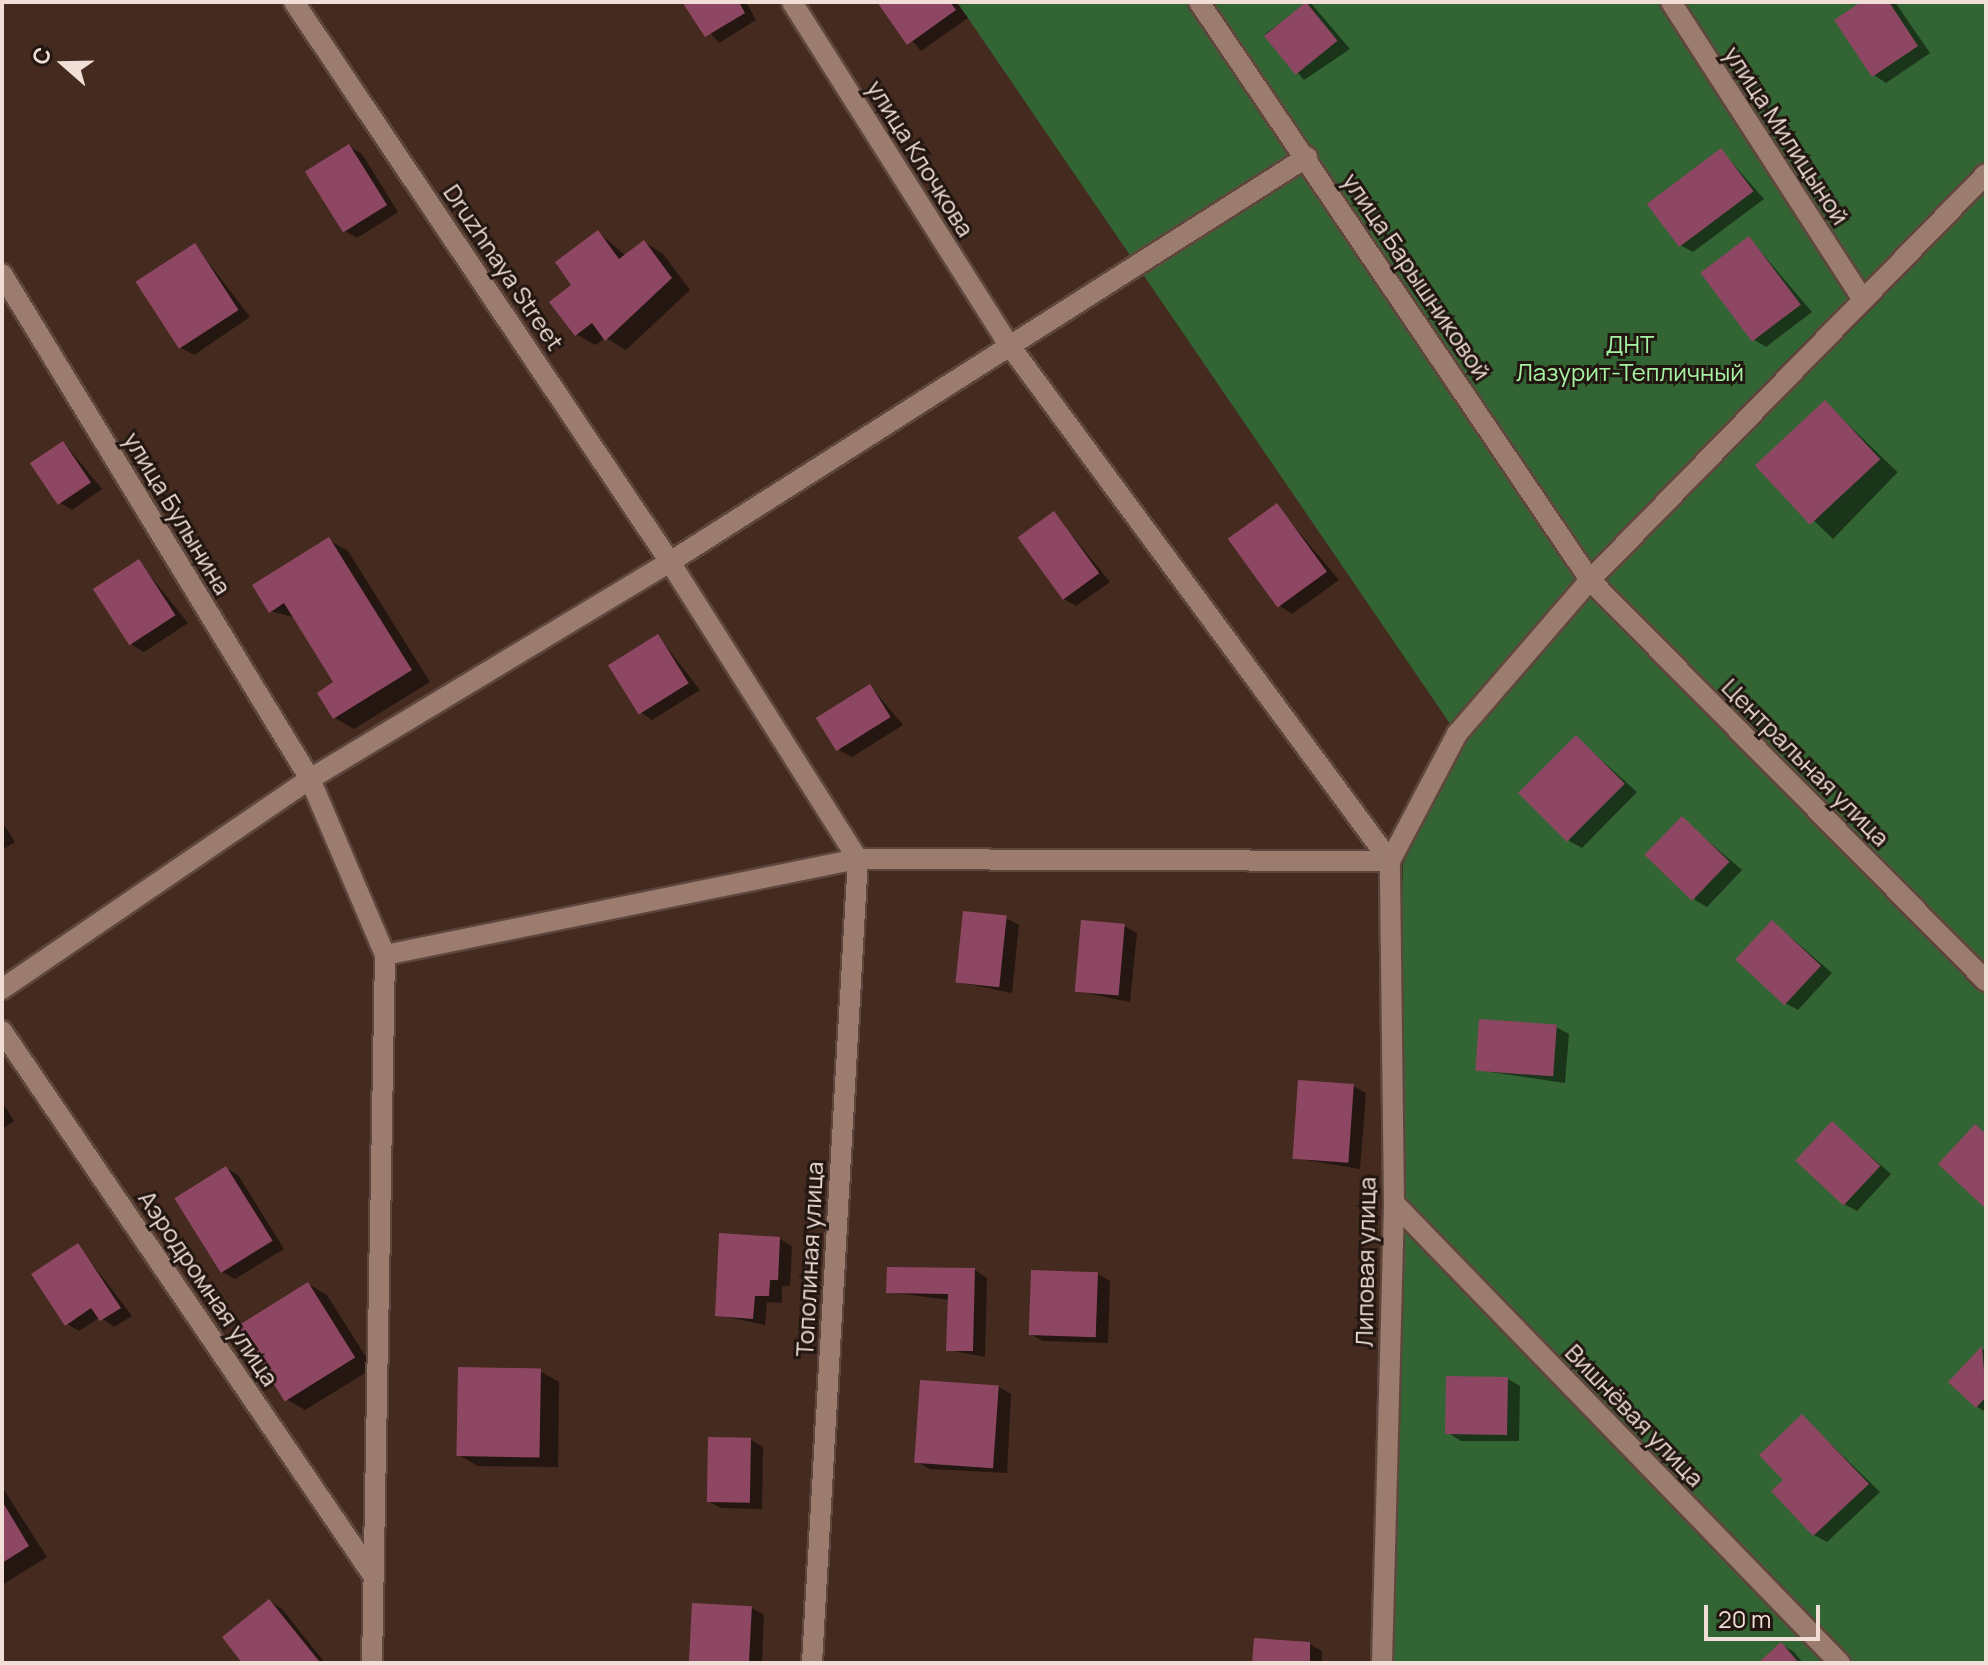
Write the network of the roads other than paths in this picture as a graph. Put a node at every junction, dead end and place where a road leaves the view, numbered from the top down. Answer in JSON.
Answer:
{"nodes":[{"id":1,"x":294,"y":2,"type":"edge"},
{"id":2,"x":792,"y":2,"type":"edge"},
{"id":3,"x":1199,"y":2,"type":"edge"},
{"id":4,"x":1671,"y":2,"type":"edge"},
{"id":5,"x":1307,"y":157,"type":"junction"},
{"id":6,"x":1986,"y":174,"type":"edge"},
{"id":7,"x":2,"y":274,"type":"edge"},
{"id":8,"x":1861,"y":297,"type":"junction"},
{"id":9,"x":1007,"y":342,"type":"junction"},
{"id":10,"x":670,"y":562,"type":"junction"},
{"id":11,"x":1590,"y":580,"type":"junction"},
{"id":12,"x":310,"y":779,"type":"junction"},
{"id":13,"x":858,"y":859,"type":"junction"},
{"id":14,"x":1390,"y":861,"type":"junction"},
{"id":15,"x":385,"y":955,"type":"junction"},
{"id":16,"x":1986,"y":981,"type":"edge"},
{"id":17,"x":2,"y":989,"type":"edge"},
{"id":18,"x":2,"y":1031,"type":"edge"},
{"id":19,"x":1394,"y":1203,"type":"junction"},
{"id":20,"x":372,"y":1574,"type":"junction"},
{"id":21,"x":372,"y":1663,"type":"edge"},
{"id":22,"x":812,"y":1663,"type":"edge"},
{"id":23,"x":1382,"y":1663,"type":"edge"},
{"id":24,"x":1840,"y":1663,"type":"edge"}],
"edges":[{"from":1,"to":10,"type":"street","name":"Druzhnaya Street"},
{"from":2,"to":9,"type":"street","name":"улица Клочкова"},
{"from":3,"to":5,"type":"street","name":"улица Барышниковой"},
{"from":4,"to":8,"type":"street","name":"улица Милицыной"},
{"from":5,"to":9,"type":"street"},
{"from":5,"to":11,"type":"street","name":"улица Барышниковой"},
{"from":6,"to":8,"type":"street"},
{"from":7,"to":12,"type":"street","name":"улица Булынина"},
{"from":8,"to":11,"type":"street"},
{"from":9,"to":10,"type":"street"},
{"from":9,"to":14,"type":"street","name":"улица Клочкова"},
{"from":10,"to":12,"type":"street"},
{"from":10,"to":13,"type":"street","name":"Druzhnaya Street"},
{"from":11,"to":14,"type":"street"},
{"from":11,"to":16,"type":"street","name":"Центральная улица"},
{"from":12,"to":15,"type":"street","name":"улица Булынина"},
{"from":12,"to":17,"type":"street"},
{"from":13,"to":14,"type":"street"},
{"from":13,"to":15,"type":"street"},
{"from":13,"to":22,"type":"street","name":"Тополиная улица"},
{"from":14,"to":19,"type":"street","name":"Липовая улица"},
{"from":15,"to":20,"type":"street"},
{"from":18,"to":20,"type":"street","name":"Аэродромная улица"},
{"from":19,"to":23,"type":"street","name":"Липовая улица"},
{"from":19,"to":24,"type":"street","name":"Вишнёвая улица"},
{"from":20,"to":21,"type":"street"}]}
